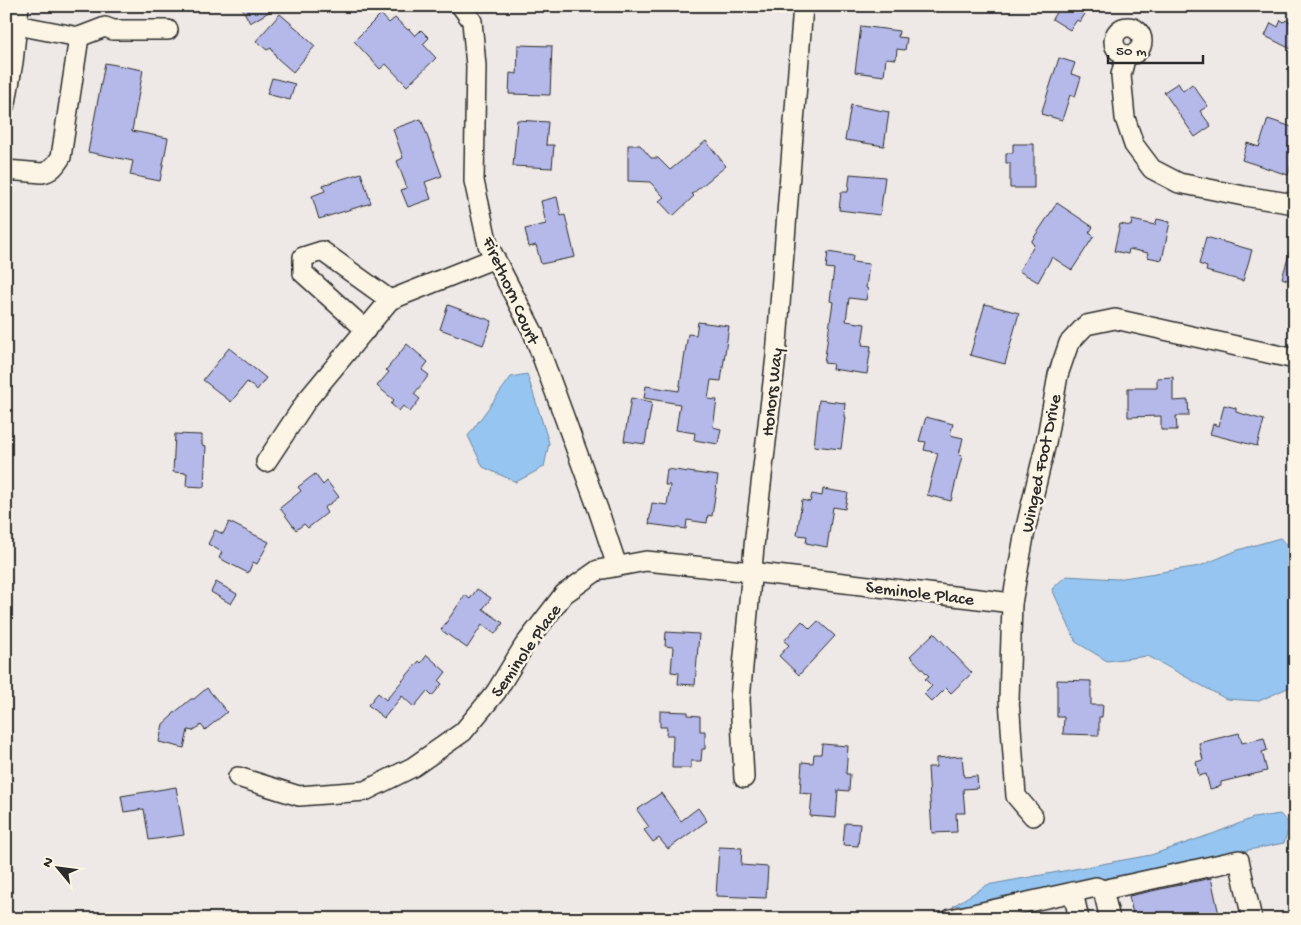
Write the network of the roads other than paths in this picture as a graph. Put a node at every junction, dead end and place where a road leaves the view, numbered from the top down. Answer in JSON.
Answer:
{"nodes":[{"id":1,"x":461,"y":6,"type":"edge"},
{"id":2,"x":802,"y":6,"type":"edge"},
{"id":3,"x":18,"y":15,"type":"edge"},
{"id":4,"x":168,"y":30,"type":"dead end"},
{"id":5,"x":79,"y":37,"type":"junction"},
{"id":6,"x":1126,"y":56,"type":"dead end"},
{"id":7,"x":10,"y":61,"type":"edge"},
{"id":8,"x":6,"y":103,"type":"edge"},
{"id":9,"x":6,"y":170,"type":"edge"},
{"id":10,"x":1295,"y":204,"type":"edge"},
{"id":11,"x":494,"y":258,"type":"junction"},
{"id":12,"x":390,"y":300,"type":"junction"},
{"id":13,"x":366,"y":330,"type":"junction"},
{"id":14,"x":1295,"y":359,"type":"edge"},
{"id":15,"x":266,"y":462,"type":"dead end"},
{"id":16,"x":617,"y":566,"type":"junction"},
{"id":17,"x":752,"y":572,"type":"junction"},
{"id":18,"x":1012,"y":603,"type":"junction"},
{"id":19,"x":238,"y":777,"type":"dead end"},
{"id":20,"x":744,"y":778,"type":"dead end"},
{"id":21,"x":1032,"y":816,"type":"dead end"},
{"id":22,"x":1103,"y":890,"type":"junction"},
{"id":23,"x":1073,"y":892,"type":"junction"},
{"id":24,"x":950,"y":919,"type":"edge"},
{"id":25,"x":1080,"y":919,"type":"edge"},
{"id":26,"x":1110,"y":919,"type":"edge"},
{"id":27,"x":1252,"y":919,"type":"edge"}],
"edges":[{"from":1,"to":11,"type":"street","name":"Firethorn Court"},
{"from":2,"to":17,"type":"street","name":"Honors Way"},
{"from":3,"to":5,"type":"street"},
{"from":3,"to":7,"type":"street"},
{"from":4,"to":5,"type":"street"},
{"from":5,"to":9,"type":"street"},
{"from":6,"to":10,"type":"street"},
{"from":7,"to":8,"type":"street"},
{"from":11,"to":12,"type":"street"},
{"from":11,"to":16,"type":"street","name":"Firethorn Court"},
{"from":12,"to":13,"type":"street"},
{"from":12,"to":13,"type":"street"},
{"from":13,"to":15,"type":"street"},
{"from":14,"to":18,"type":"street","name":"Winged Foot Drive"},
{"from":16,"to":17,"type":"street","name":"Seminole Place"},
{"from":16,"to":19,"type":"street","name":"Seminole Place"},
{"from":17,"to":18,"type":"street","name":"Seminole Place"},
{"from":17,"to":20,"type":"street","name":"Honors Way"},
{"from":18,"to":21,"type":"street","name":"Winged Foot Drive"},
{"from":22,"to":23,"type":"street"},
{"from":22,"to":26,"type":"street"},
{"from":22,"to":27,"type":"street"},
{"from":23,"to":24,"type":"street"},
{"from":23,"to":25,"type":"street"}]}
